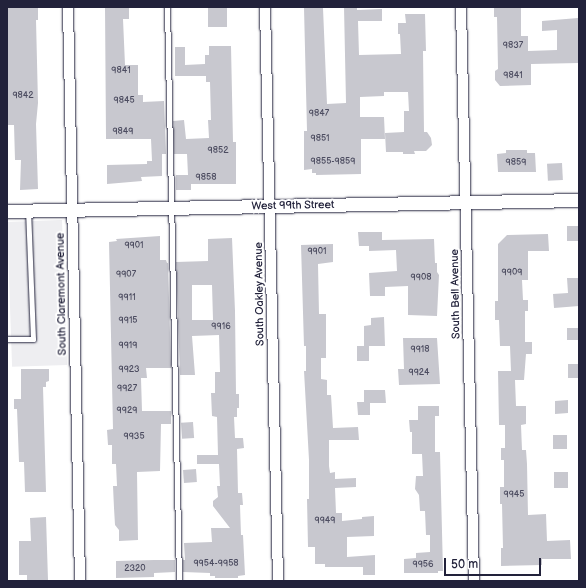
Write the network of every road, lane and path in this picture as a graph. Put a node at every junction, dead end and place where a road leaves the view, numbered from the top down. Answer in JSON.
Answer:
{"nodes":[{"id":1,"x":68,"y":7,"type":"edge"},
{"id":2,"x":167,"y":7,"type":"edge"},
{"id":3,"x":265,"y":7,"type":"edge"},
{"id":4,"x":461,"y":7,"type":"edge"},
{"id":5,"x":579,"y":200,"type":"edge"},
{"id":6,"x":466,"y":202,"type":"junction"},
{"id":7,"x":270,"y":206,"type":"junction"},
{"id":8,"x":171,"y":208,"type":"junction"},
{"id":9,"x":7,"y":211,"type":"edge"},
{"id":10,"x":28,"y":211,"type":"junction"},
{"id":11,"x":72,"y":211,"type":"junction"},
{"id":12,"x":7,"y":339,"type":"edge"},
{"id":13,"x":80,"y":581,"type":"edge"},
{"id":14,"x":179,"y":581,"type":"edge"},
{"id":15,"x":278,"y":581,"type":"edge"},
{"id":16,"x":474,"y":581,"type":"edge"}],
"edges":[{"from":1,"to":11,"type":"street","name":"South Claremont Avenue"},
{"from":2,"to":8,"type":"lane"},
{"from":3,"to":7,"type":"street","name":"South Oakley Avenue"},
{"from":4,"to":6,"type":"street","name":"South Bell Avenue"},
{"from":5,"to":6,"type":"street","name":"West 99th Street"},
{"from":6,"to":7,"type":"street","name":"West 99th Street"},
{"from":6,"to":16,"type":"street","name":"South Bell Avenue"},
{"from":7,"to":8,"type":"street","name":"West 99th Street"},
{"from":7,"to":15,"type":"street","name":"South Oakley Avenue"},
{"from":8,"to":11,"type":"street","name":"West 99th Street"},
{"from":8,"to":14,"type":"lane"},
{"from":9,"to":10,"type":"street","name":"West 99th Street"},
{"from":10,"to":11,"type":"street","name":"West 99th Street"},
{"from":10,"to":12,"type":"lane"},
{"from":11,"to":13,"type":"street","name":"South Claremont Avenue"}]}
